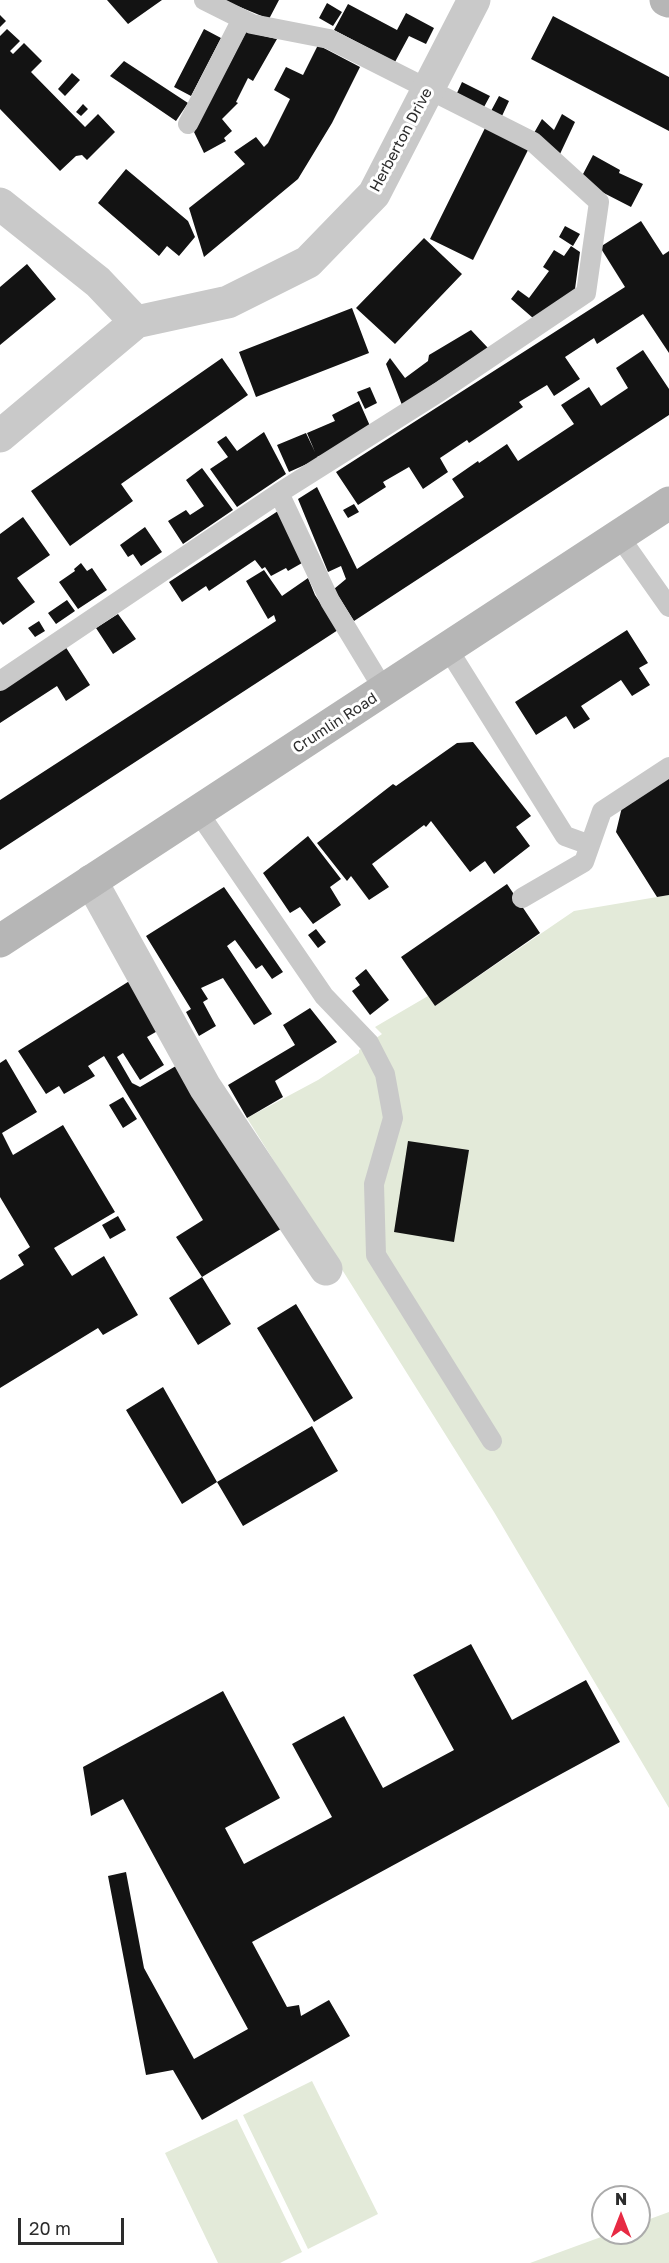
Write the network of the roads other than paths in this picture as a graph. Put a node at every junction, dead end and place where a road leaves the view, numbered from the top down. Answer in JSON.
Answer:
{"nodes":[{"id":1,"x":204,"y":0,"type":"edge"},
{"id":2,"x":474,"y":0,"type":"edge"},
{"id":3,"x":242,"y":19,"type":"junction"},
{"id":4,"x":428,"y":90,"type":"junction"},
{"id":5,"x":188,"y":124,"type":"dead end"},
{"id":6,"x":0,"y":204,"type":"edge"},
{"id":7,"x":136,"y":322,"type":"junction"},
{"id":8,"x":0,"y":436,"type":"edge"},
{"id":9,"x":279,"y":493,"type":"junction"},
{"id":10,"x":669,"y":503,"type":"edge"},
{"id":11,"x":619,"y":536,"type":"junction"},
{"id":12,"x":669,"y":607,"type":"edge"},
{"id":13,"x":448,"y":649,"type":"junction"},
{"id":14,"x":0,"y":681,"type":"edge"},
{"id":15,"x":384,"y":690,"type":"junction"},
{"id":16,"x":669,"y":767,"type":"edge"},
{"id":17,"x":198,"y":812,"type":"junction"},
{"id":18,"x":590,"y":845,"type":"junction"},
{"id":19,"x":91,"y":881,"type":"junction"},
{"id":20,"x":522,"y":898,"type":"dead end"},
{"id":21,"x":0,"y":941,"type":"edge"},
{"id":22,"x":326,"y":1269,"type":"dead end"},
{"id":23,"x":492,"y":1441,"type":"dead end"}],
"edges":[{"from":1,"to":3,"type":"lane"},
{"from":2,"to":4,"type":"street","name":"Herberton Drive"},
{"from":3,"to":4,"type":"lane"},
{"from":3,"to":5,"type":"lane"},
{"from":4,"to":7,"type":"street","name":"Herberton Drive"},
{"from":4,"to":9,"type":"lane"},
{"from":6,"to":7,"type":"street"},
{"from":7,"to":8,"type":"street","name":"Herberton Drive"},
{"from":9,"to":14,"type":"lane"},
{"from":9,"to":15,"type":"lane"},
{"from":10,"to":11,"type":"main road","name":"Crumlin Road"},
{"from":11,"to":12,"type":"lane"},
{"from":11,"to":13,"type":"main road","name":"Crumlin Road"},
{"from":13,"to":15,"type":"main road","name":"Crumlin Road"},
{"from":13,"to":18,"type":"lane"},
{"from":15,"to":17,"type":"main road","name":"Crumlin Road"},
{"from":16,"to":18,"type":"lane"},
{"from":17,"to":19,"type":"main road","name":"Crumlin Road"},
{"from":17,"to":23,"type":"lane"},
{"from":18,"to":20,"type":"lane"},
{"from":19,"to":21,"type":"main road","name":"Crumlin Road"},
{"from":19,"to":22,"type":"street"}]}
